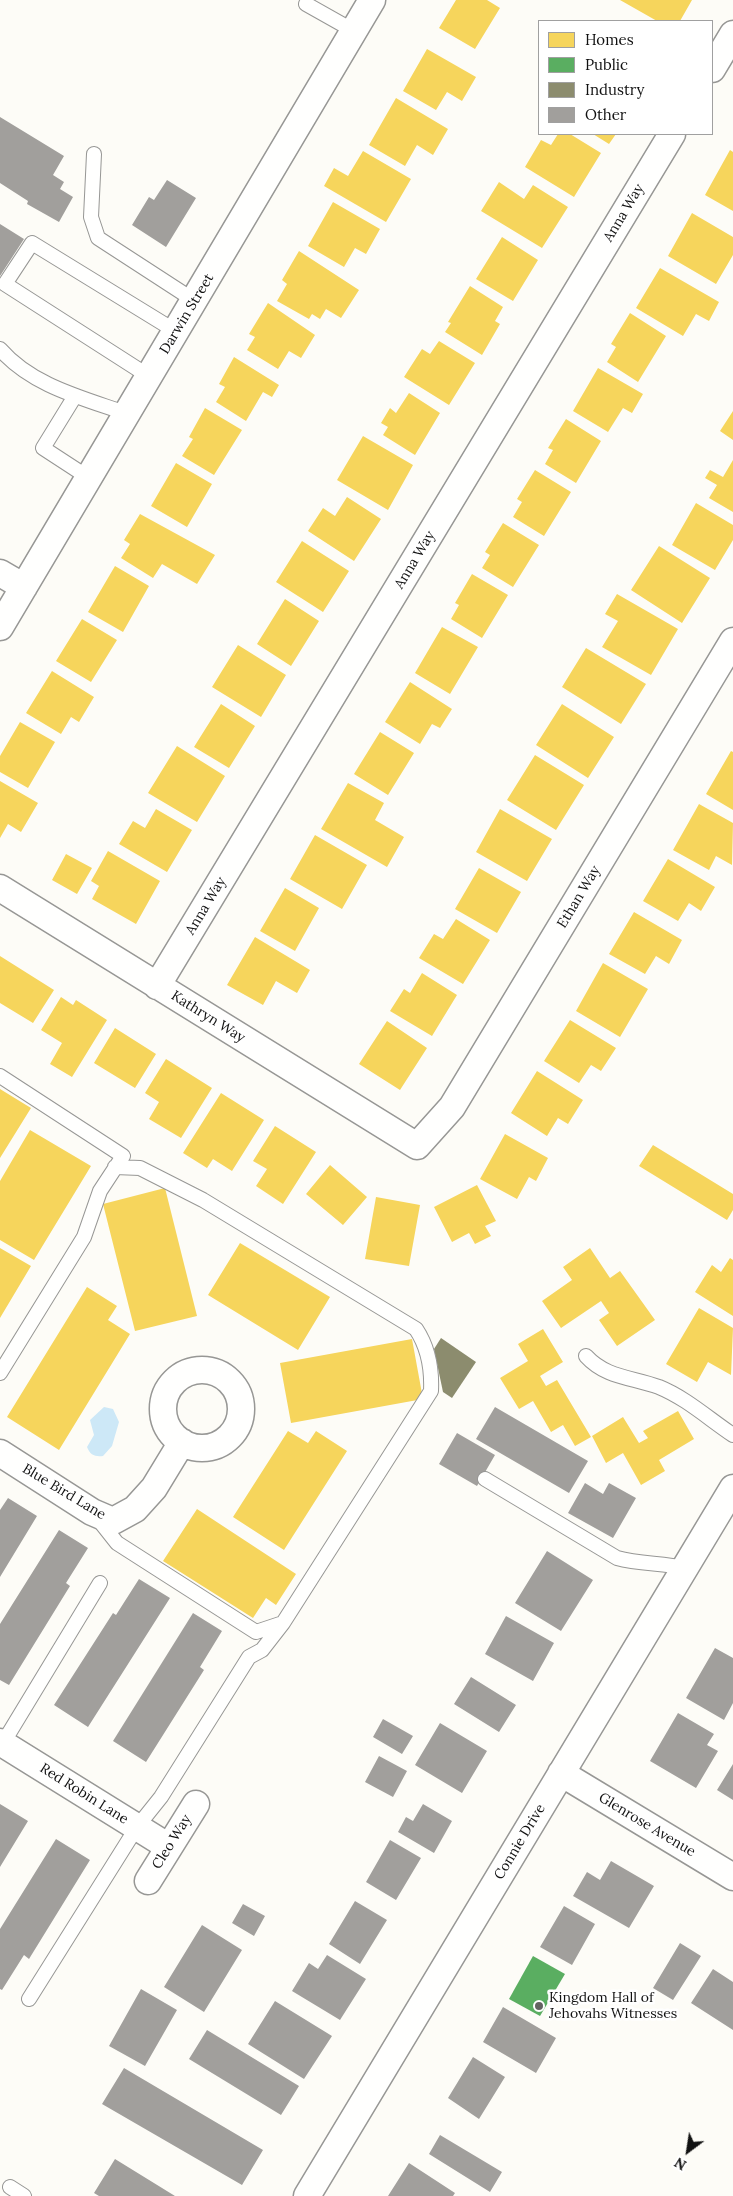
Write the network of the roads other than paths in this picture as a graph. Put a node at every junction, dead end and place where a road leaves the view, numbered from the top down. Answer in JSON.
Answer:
{"nodes":[{"id":1,"x":372,"y":0,"type":"edge"},
{"id":2,"x":306,"y":4,"type":"dead end"},
{"id":3,"x":354,"y":31,"type":"junction"},
{"id":4,"x":733,"y":34,"type":"edge"},
{"id":5,"x":713,"y":67,"type":"edge"},
{"id":6,"x":671,"y":135,"type":"edge"},
{"id":7,"x":94,"y":154,"type":"dead end"},
{"id":8,"x":195,"y":301,"type":"junction"},
{"id":9,"x":177,"y":332,"type":"junction"},
{"id":10,"x":0,"y":349,"type":"edge"},
{"id":11,"x":150,"y":377,"type":"junction"},
{"id":12,"x":74,"y":396,"type":"junction"},
{"id":13,"x":128,"y":414,"type":"junction"},
{"id":14,"x":89,"y":478,"type":"junction"},
{"id":15,"x":0,"y":573,"type":"edge"},
{"id":16,"x":24,"y":587,"type":"junction"},
{"id":17,"x":0,"y":627,"type":"edge"},
{"id":18,"x":733,"y":641,"type":"edge"},
{"id":19,"x":0,"y":888,"type":"edge"},
{"id":20,"x":158,"y":986,"type":"junction"},
{"id":21,"x":0,"y":1076,"type":"edge"},
{"id":22,"x":417,"y":1146,"type":"joint"},
{"id":23,"x":115,"y":1167,"type":"junction"},
{"id":24,"x":586,"y":1356,"type":"dead end"},
{"id":25,"x":0,"y":1373,"type":"edge"},
{"id":26,"x":733,"y":1435,"type":"edge"},
{"id":27,"x":182,"y":1442,"type":"dead end"},
{"id":28,"x":0,"y":1453,"type":"edge"},
{"id":29,"x":486,"y":1479,"type":"dead end"},
{"id":30,"x":733,"y":1488,"type":"edge"},
{"id":31,"x":92,"y":1512,"type":"junction"},
{"id":32,"x":685,"y":1568,"type":"junction"},
{"id":33,"x":100,"y":1583,"type":"dead end"},
{"id":34,"x":283,"y":1623,"type":"junction"},
{"id":35,"x":1,"y":1744,"type":"edge"},
{"id":36,"x":561,"y":1773,"type":"junction"},
{"id":37,"x":196,"y":1804,"type":"dead end"},
{"id":38,"x":137,"y":1827,"type":"junction"},
{"id":39,"x":169,"y":1847,"type":"junction"},
{"id":40,"x":733,"y":1877,"type":"edge"},
{"id":41,"x":148,"y":1881,"type":"dead end"},
{"id":42,"x":29,"y":1999,"type":"dead end"},
{"id":43,"x":10,"y":2187,"type":"dead end"},
{"id":44,"x":24,"y":2196,"type":"edge"},
{"id":45,"x":307,"y":2196,"type":"edge"}],
"edges":[{"from":1,"to":3,"type":"street","name":"Darwin Street"},
{"from":2,"to":3,"type":"lane"},
{"from":3,"to":8,"type":"street","name":"Darwin Street"},
{"from":4,"to":5,"type":"street"},
{"from":6,"to":20,"type":"street","name":"Anna Way"},
{"from":7,"to":8,"type":"lane"},
{"from":8,"to":9,"type":"street","name":"Darwin Street"},
{"from":9,"to":11,"type":"street","name":"Darwin Street"},
{"from":9,"to":11,"type":"lane"},
{"from":10,"to":12,"type":"lane"},
{"from":11,"to":13,"type":"street","name":"Darwin Street"},
{"from":12,"to":13,"type":"lane"},
{"from":12,"to":14,"type":"lane"},
{"from":13,"to":14,"type":"street","name":"Darwin Street"},
{"from":14,"to":16,"type":"street","name":"Darwin Street"},
{"from":15,"to":16,"type":"street"},
{"from":16,"to":17,"type":"street","name":"Darwin Street"},
{"from":18,"to":22,"type":"street","name":"Ethan Way"},
{"from":19,"to":20,"type":"street","name":"Kathryn Way"},
{"from":20,"to":22,"type":"street","name":"Kathryn Way"},
{"from":21,"to":23,"type":"lane"},
{"from":23,"to":25,"type":"lane"},
{"from":23,"to":34,"type":"lane"},
{"from":24,"to":26,"type":"lane"},
{"from":27,"to":31,"type":"street","name":"Blue Bird Lane"},
{"from":28,"to":31,"type":"street","name":"Blue Bird Lane"},
{"from":29,"to":32,"type":"lane"},
{"from":30,"to":32,"type":"street","name":"Connie Drive"},
{"from":31,"to":34,"type":"lane"},
{"from":32,"to":36,"type":"street","name":"Connie Drive"},
{"from":33,"to":35,"type":"lane"},
{"from":34,"to":38,"type":"lane"},
{"from":35,"to":38,"type":"street","name":"Red Robin Lane"},
{"from":36,"to":40,"type":"street","name":"Glenrose Avenue"},
{"from":36,"to":45,"type":"street","name":"Connie Drive"},
{"from":37,"to":39,"type":"street","name":"Cleo Way"},
{"from":38,"to":39,"type":"street","name":"Red Robin Lane"},
{"from":38,"to":42,"type":"lane"},
{"from":39,"to":41,"type":"street","name":"Cleo Way"},
{"from":43,"to":44,"type":"lane"}]}
